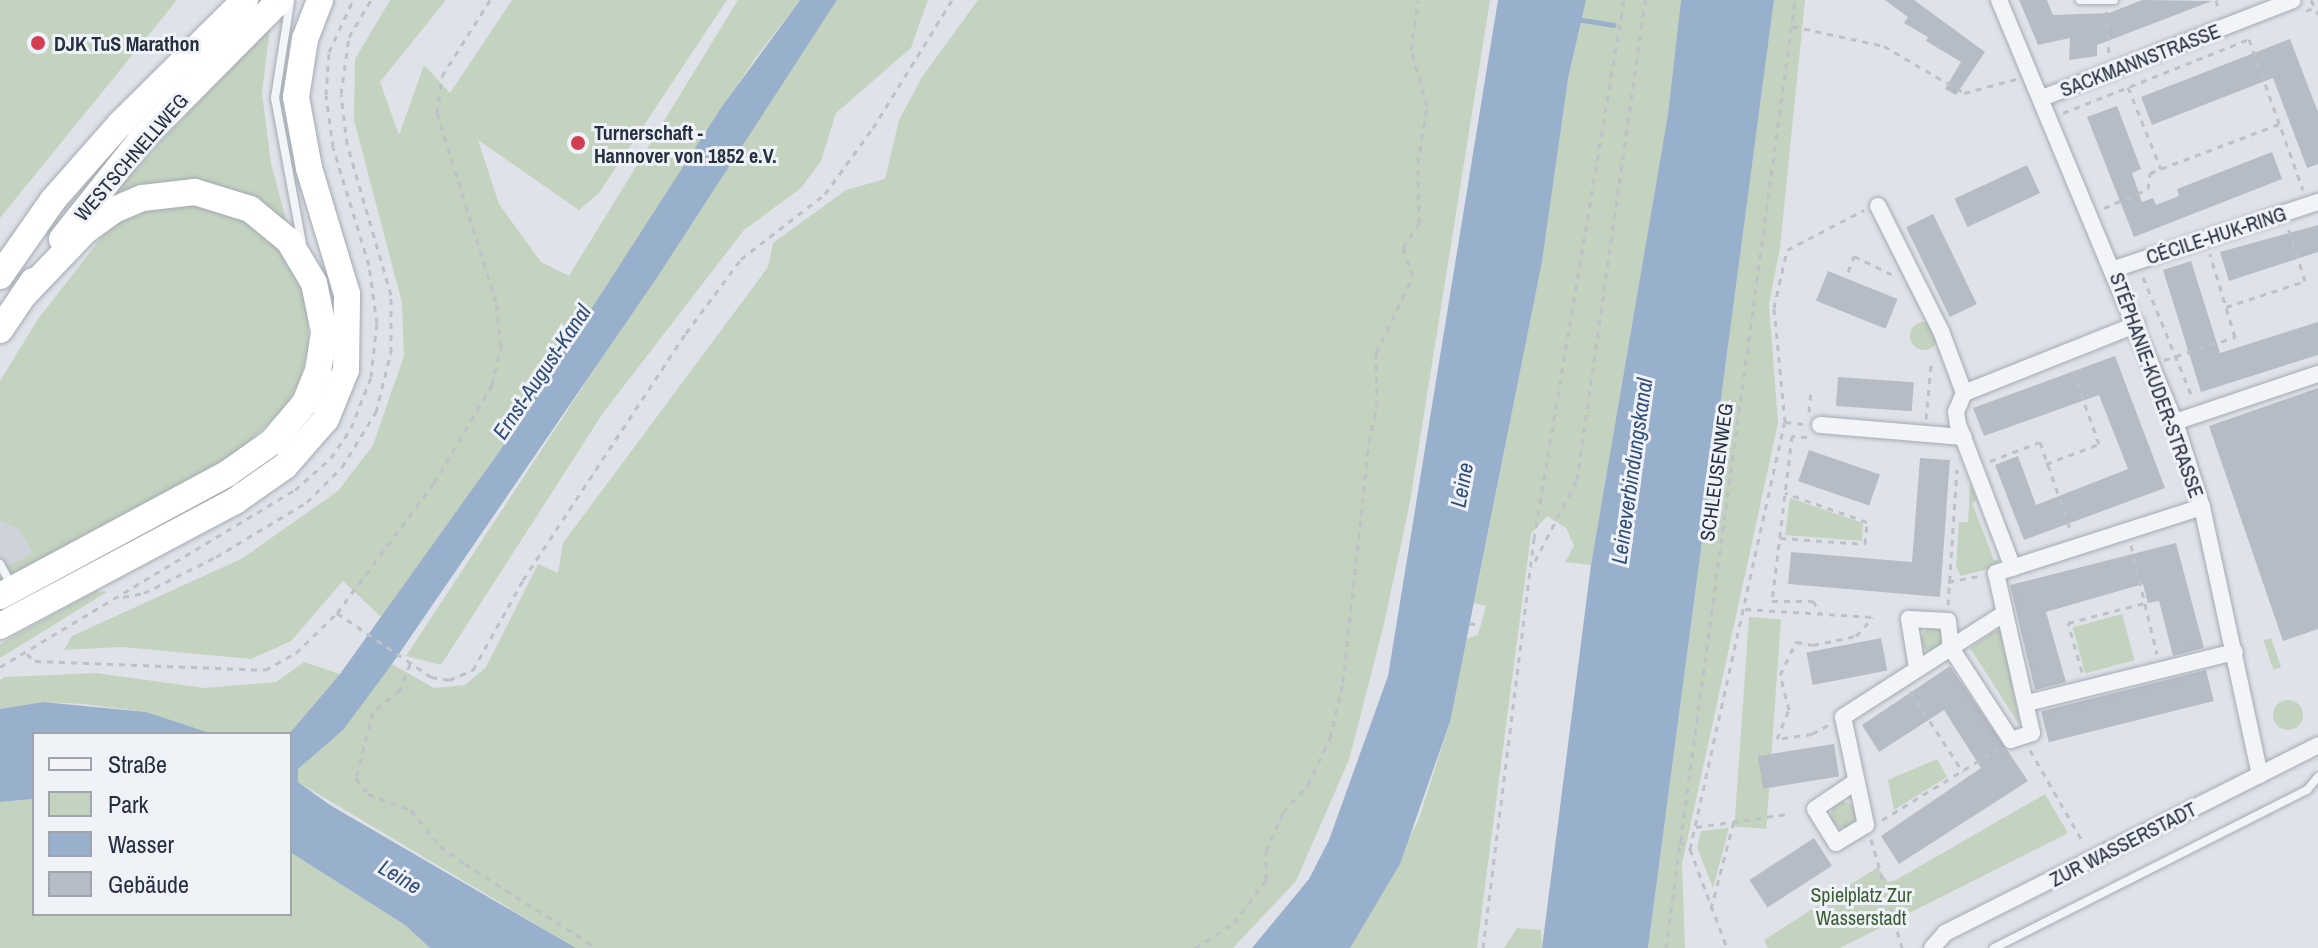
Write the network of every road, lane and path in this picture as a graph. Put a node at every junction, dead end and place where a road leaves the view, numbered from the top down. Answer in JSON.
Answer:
{"nodes":[{"id":1,"x":245,"y":0,"type":"edge"},
{"id":2,"x":280,"y":0,"type":"edge"},
{"id":3,"x":290,"y":0,"type":"edge"},
{"id":4,"x":320,"y":0,"type":"edge"},
{"id":5,"x":490,"y":0,"type":"edge"},
{"id":6,"x":952,"y":0,"type":"edge"},
{"id":7,"x":1418,"y":0,"type":"edge"},
{"id":8,"x":1624,"y":0,"type":"edge"},
{"id":9,"x":1645,"y":0,"type":"edge"},
{"id":10,"x":1795,"y":0,"type":"edge"},
{"id":11,"x":1999,"y":0,"type":"edge"},
{"id":12,"x":2080,"y":0,"type":"edge"},
{"id":13,"x":2293,"y":0,"type":"edge"},
{"id":14,"x":2311,"y":0,"type":"edge"},
{"id":15,"x":2110,"y":2,"type":"edge"},
{"id":16,"x":2318,"y":14,"type":"edge"},
{"id":17,"x":1792,"y":26,"type":"junction"},
{"id":18,"x":2110,"y":71,"type":"junction"},
{"id":19,"x":2031,"y":74,"type":"junction"},
{"id":20,"x":2128,"y":87,"type":"junction"},
{"id":21,"x":2042,"y":98,"type":"junction"},
{"id":22,"x":2050,"y":118,"type":"junction"},
{"id":23,"x":2279,"y":124,"type":"junction"},
{"id":24,"x":2161,"y":169,"type":"junction"},
{"id":25,"x":2313,"y":203,"type":"edge"},
{"id":26,"x":1878,"y":206,"type":"joint"},
{"id":27,"x":2284,"y":213,"type":"junction"},
{"id":28,"x":2089,"y":214,"type":"junction"},
{"id":29,"x":2205,"y":239,"type":"junction"},
{"id":30,"x":301,"y":257,"type":"junction"},
{"id":31,"x":2137,"y":261,"type":"junction"},
{"id":32,"x":2114,"y":269,"type":"junction"},
{"id":33,"x":1848,"y":272,"type":"dead end"},
{"id":34,"x":0,"y":276,"type":"edge"},
{"id":35,"x":1920,"y":288,"type":"junction"},
{"id":36,"x":23,"y":296,"type":"junction"},
{"id":37,"x":2226,"y":307,"type":"junction"},
{"id":38,"x":2137,"y":324,"type":"junction"},
{"id":39,"x":0,"y":330,"type":"edge"},
{"id":40,"x":2066,"y":351,"type":"junction"},
{"id":41,"x":2176,"y":356,"type":"junction"},
{"id":42,"x":2153,"y":364,"type":"junction"},
{"id":43,"x":1931,"y":365,"type":"dead end"},
{"id":44,"x":2318,"y":374,"type":"edge"},
{"id":45,"x":1811,"y":389,"type":"dead end"},
{"id":46,"x":1964,"y":393,"type":"junction"},
{"id":47,"x":2198,"y":414,"type":"junction"},
{"id":48,"x":2175,"y":422,"type":"junction"},
{"id":49,"x":1819,"y":425,"type":"junction"},
{"id":50,"x":1924,"y":435,"type":"junction"},
{"id":51,"x":1963,"y":437,"type":"junction"},
{"id":52,"x":2046,"y":464,"type":"junction"},
{"id":53,"x":1966,"y":467,"type":"junction"},
{"id":54,"x":1785,"y":493,"type":"junction"},
{"id":55,"x":2202,"y":507,"type":"junction"},
{"id":56,"x":2127,"y":528,"type":"junction"},
{"id":57,"x":1780,"y":538,"type":"junction"},
{"id":58,"x":2076,"y":546,"type":"junction"},
{"id":59,"x":0,"y":564,"type":"edge"},
{"id":60,"x":1532,"y":564,"type":"junction"},
{"id":61,"x":2013,"y":568,"type":"junction"},
{"id":62,"x":1996,"y":573,"type":"junction"},
{"id":63,"x":1948,"y":582,"type":"junction"},
{"id":64,"x":7,"y":593,"type":"edge"},
{"id":65,"x":120,"y":598,"type":"dead end"},
{"id":66,"x":2144,"y":603,"type":"junction"},
{"id":67,"x":1744,"y":609,"type":"junction"},
{"id":68,"x":337,"y":613,"type":"junction"},
{"id":69,"x":1821,"y":614,"type":"junction"},
{"id":70,"x":2002,"y":615,"type":"junction"},
{"id":71,"x":1948,"y":621,"type":"junction"},
{"id":72,"x":1469,"y":623,"type":"dead end"},
{"id":73,"x":1480,"y":625,"type":"dead end"},
{"id":74,"x":0,"y":626,"type":"edge"},
{"id":75,"x":1951,"y":648,"type":"junction"},
{"id":76,"x":2235,"y":652,"type":"junction"},
{"id":77,"x":27,"y":654,"type":"junction"},
{"id":78,"x":410,"y":664,"type":"junction"},
{"id":79,"x":0,"y":667,"type":"edge"},
{"id":80,"x":1917,"y":668,"type":"junction"},
{"id":81,"x":2161,"y":669,"type":"junction"},
{"id":82,"x":1902,"y":678,"type":"junction"},
{"id":83,"x":2086,"y":688,"type":"junction"},
{"id":84,"x":2027,"y":703,"type":"junction"},
{"id":85,"x":1843,"y":717,"type":"junction"},
{"id":86,"x":2017,"y":738,"type":"junction"},
{"id":87,"x":2318,"y":745,"type":"edge"},
{"id":88,"x":1963,"y":772,"type":"junction"},
{"id":89,"x":2260,"y":775,"type":"junction"},
{"id":90,"x":2318,"y":777,"type":"edge"},
{"id":91,"x":1855,"y":782,"type":"junction"},
{"id":92,"x":1787,"y":814,"type":"dead end"},
{"id":93,"x":1734,"y":821,"type":"junction"},
{"id":94,"x":1866,"y":825,"type":"junction"},
{"id":95,"x":1696,"y":827,"type":"junction"},
{"id":96,"x":1679,"y":841,"type":"junction"},
{"id":97,"x":1690,"y":849,"type":"junction"},
{"id":98,"x":2093,"y":859,"type":"junction"},
{"id":99,"x":1711,"y":909,"type":"junction"},
{"id":100,"x":597,"y":948,"type":"edge"},
{"id":101,"x":1195,"y":948,"type":"edge"},
{"id":102,"x":1483,"y":948,"type":"edge"},
{"id":103,"x":1666,"y":948,"type":"edge"},
{"id":104,"x":1727,"y":948,"type":"edge"},
{"id":105,"x":1902,"y":948,"type":"edge"},
{"id":106,"x":1932,"y":948,"type":"edge"},
{"id":107,"x":1994,"y":948,"type":"edge"}],
"edges":[{"from":1,"to":34,"type":"highway","name":"WESTSCHNELLWEG"},
{"from":2,"to":36,"type":"highway","name":"WESTSCHNELLWEG"},
{"from":3,"to":30,"type":"lane"},
{"from":4,"to":74,"type":"highway"},
{"from":5,"to":68,"type":"path"},
{"from":6,"to":78,"type":"path"},
{"from":7,"to":101,"type":"path"},
{"from":8,"to":60,"type":"path"},
{"from":9,"to":60,"type":"path"},
{"from":10,"to":17,"type":"path","name":"SCHLEUSENWEG"},
{"from":11,"to":19,"type":"street","name":"SACKMANNSTRASSE"},
{"from":12,"to":15,"type":"lane"},
{"from":13,"to":18,"type":"street","name":"SACKMANNSTRASSE"},
{"from":14,"to":16,"type":"path"},
{"from":15,"to":18,"type":"path"},
{"from":17,"to":19,"type":"path"},
{"from":17,"to":96,"type":"path","name":"SCHLEUSENWEG"},
{"from":18,"to":21,"type":"street","name":"SACKMANNSTRASSE"},
{"from":19,"to":21,"type":"street","name":"SACKMANNSTRASSE"},
{"from":20,"to":22,"type":"path"},
{"from":20,"to":23,"type":"path"},
{"from":20,"to":24,"type":"path"},
{"from":21,"to":22,"type":"street","name":"STÉPHANIE-KUDER-STRASSE"},
{"from":22,"to":28,"type":"street","name":"STÉPHANIE-KUDER-STRASSE"},
{"from":23,"to":24,"type":"path"},
{"from":23,"to":25,"type":"path"},
{"from":24,"to":28,"type":"path"},
{"from":25,"to":27,"type":"street","name":"CÉCILE-HUK-RING"},
{"from":26,"to":35,"type":"street"},
{"from":26,"to":67,"type":"path"},
{"from":27,"to":29,"type":"street","name":"CÉCILE-HUK-RING"},
{"from":27,"to":37,"type":"path"},
{"from":28,"to":32,"type":"street","name":"STÉPHANIE-KUDER-STRASSE"},
{"from":29,"to":31,"type":"street","name":"CÉCILE-HUK-RING"},
{"from":29,"to":37,"type":"path"},
{"from":30,"to":36,"type":"highway"},
{"from":30,"to":64,"type":"highway"},
{"from":31,"to":32,"type":"street","name":"CÉCILE-HUK-RING"},
{"from":31,"to":41,"type":"path"},
{"from":32,"to":38,"type":"street","name":"STÉPHANIE-KUDER-STRASSE"},
{"from":33,"to":35,"type":"path"},
{"from":35,"to":46,"type":"street"},
{"from":36,"to":39,"type":"highway","name":"WESTSCHNELLWEG"},
{"from":37,"to":41,"type":"path"},
{"from":38,"to":40,"type":"street"},
{"from":38,"to":42,"type":"street","name":"STÉPHANIE-KUDER-STRASSE"},
{"from":40,"to":46,"type":"street"},
{"from":40,"to":52,"type":"path"},
{"from":41,"to":42,"type":"path"},
{"from":41,"to":47,"type":"path"},
{"from":42,"to":48,"type":"street","name":"STÉPHANIE-KUDER-STRASSE"},
{"from":43,"to":50,"type":"path"},
{"from":44,"to":47,"type":"street"},
{"from":45,"to":49,"type":"path"},
{"from":46,"to":51,"type":"street"},
{"from":47,"to":48,"type":"street"},
{"from":48,"to":55,"type":"street","name":"STÉPHANIE-KUDER-STRASSE"},
{"from":49,"to":50,"type":"street"},
{"from":49,"to":54,"type":"path"},
{"from":50,"to":51,"type":"street"},
{"from":51,"to":53,"type":"street"},
{"from":52,"to":53,"type":"path"},
{"from":52,"to":58,"type":"path"},
{"from":53,"to":61,"type":"street"},
{"from":53,"to":63,"type":"path"},
{"from":54,"to":57,"type":"path"},
{"from":54,"to":57,"type":"path"},
{"from":55,"to":56,"type":"street"},
{"from":55,"to":76,"type":"street","name":"STÉPHANIE-KUDER-STRASSE"},
{"from":56,"to":58,"type":"street"},
{"from":56,"to":66,"type":"path"},
{"from":57,"to":69,"type":"path"},
{"from":58,"to":61,"type":"street"},
{"from":59,"to":64,"type":"lane"},
{"from":60,"to":102,"type":"path"},
{"from":61,"to":62,"type":"street"},
{"from":62,"to":63,"type":"path"},
{"from":62,"to":70,"type":"street"},
{"from":63,"to":71,"type":"path"},
{"from":65,"to":77,"type":"path"},
{"from":66,"to":81,"type":"path"},
{"from":66,"to":83,"type":"path"},
{"from":67,"to":69,"type":"path"},
{"from":67,"to":95,"type":"path"},
{"from":68,"to":77,"type":"path"},
{"from":68,"to":78,"type":"path"},
{"from":69,"to":85,"type":"path"},
{"from":70,"to":75,"type":"street"},
{"from":70,"to":84,"type":"street"},
{"from":71,"to":75,"type":"street"},
{"from":71,"to":80,"type":"street"},
{"from":72,"to":73,"type":"path"},
{"from":75,"to":80,"type":"street"},
{"from":75,"to":86,"type":"street"},
{"from":76,"to":81,"type":"street"},
{"from":76,"to":89,"type":"street","name":"STÉPHANIE-KUDER-STRASSE"},
{"from":77,"to":79,"type":"path"},
{"from":78,"to":100,"type":"path"},
{"from":80,"to":82,"type":"street"},
{"from":81,"to":83,"type":"street"},
{"from":82,"to":85,"type":"street"},
{"from":82,"to":88,"type":"path"},
{"from":83,"to":84,"type":"street"},
{"from":84,"to":86,"type":"street"},
{"from":85,"to":91,"type":"street"},
{"from":86,"to":88,"type":"path"},
{"from":86,"to":98,"type":"path"},
{"from":87,"to":89,"type":"street","name":"ZUR WASSERSTADT"},
{"from":88,"to":94,"type":"path"},
{"from":89,"to":98,"type":"street","name":"ZUR WASSERSTADT"},
{"from":90,"to":107,"type":"lane"},
{"from":91,"to":94,"type":"street"},
{"from":91,"to":94,"type":"street"},
{"from":92,"to":93,"type":"path"},
{"from":93,"to":95,"type":"path"},
{"from":93,"to":99,"type":"path"},
{"from":94,"to":105,"type":"path"},
{"from":95,"to":97,"type":"path"},
{"from":96,"to":97,"type":"path"},
{"from":96,"to":103,"type":"path","name":"SCHLEUSENWEG"},
{"from":97,"to":99,"type":"path"},
{"from":98,"to":106,"type":"street","name":"ZUR WASSERSTADT"},
{"from":99,"to":104,"type":"path"}]}
